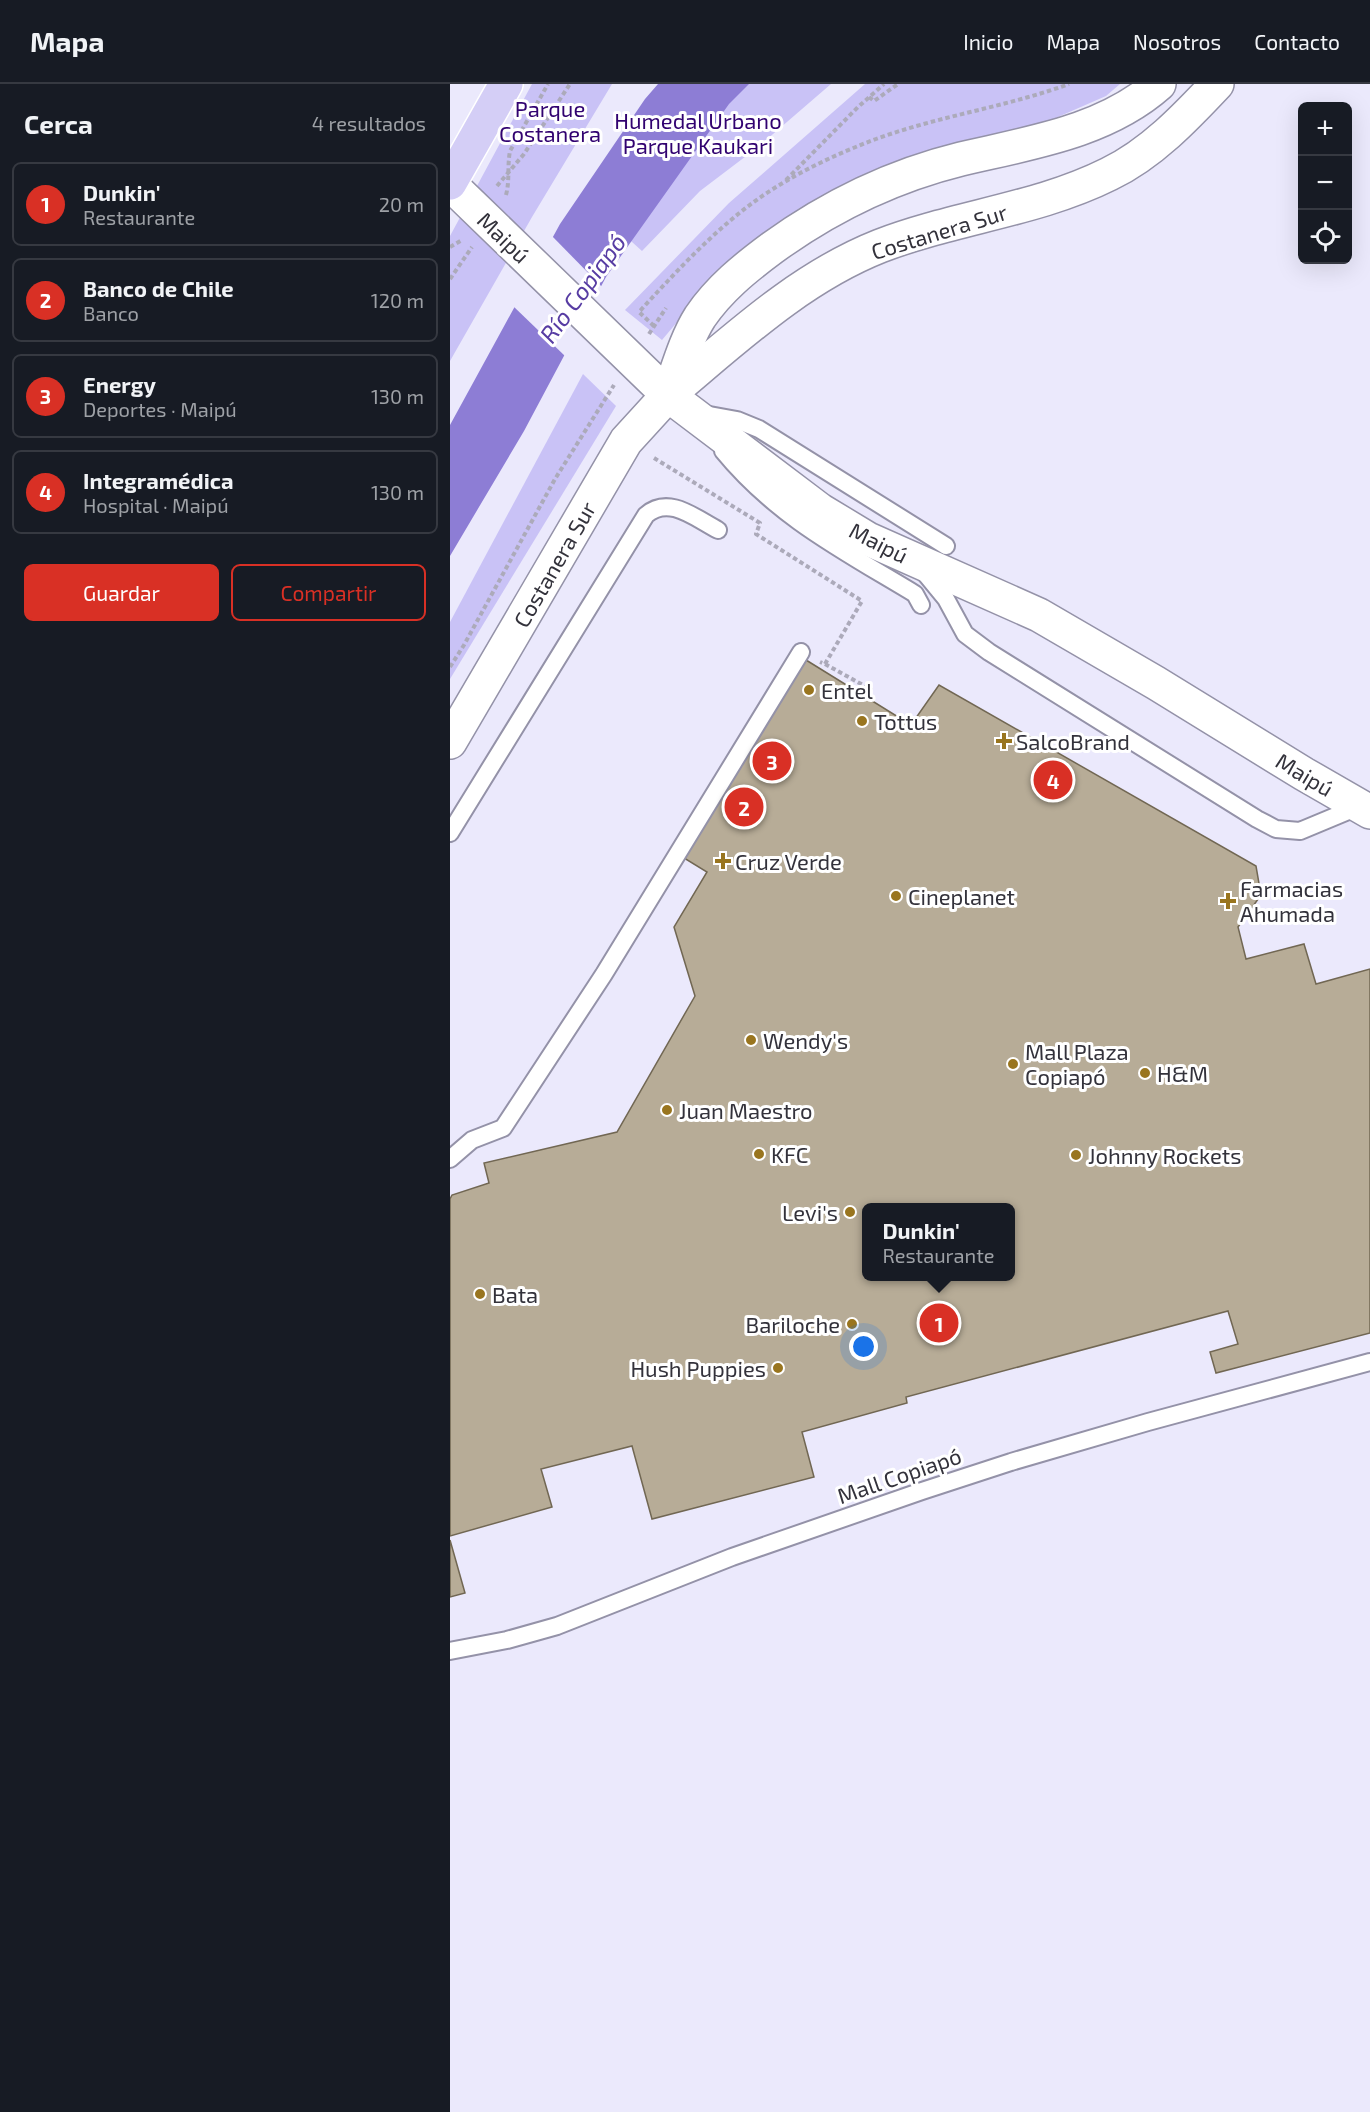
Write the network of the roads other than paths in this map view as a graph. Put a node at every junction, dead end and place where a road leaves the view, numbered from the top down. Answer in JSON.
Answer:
{"nodes":[{"id":1,"x":506,"y":84,"type":"edge"},
{"id":2,"x":1159,"y":84,"type":"edge"},
{"id":3,"x":1217,"y":84,"type":"edge"},
{"id":4,"x":450,"y":184,"type":"edge"},
{"id":5,"x":679,"y":403,"type":"junction"},
{"id":6,"x":718,"y":530,"type":"dead end"},
{"id":7,"x":946,"y":546,"type":"dead end"},
{"id":8,"x":912,"y":560,"type":"junction"},
{"id":9,"x":921,"y":605,"type":"dead end"},
{"id":10,"x":801,"y":652,"type":"road end"},
{"id":11,"x":450,"y":742,"type":"edge"},
{"id":12,"x":1365,"y":809,"type":"edge"},
{"id":13,"x":450,"y":833,"type":"edge"},
{"id":14,"x":450,"y":1160,"type":"edge"},
{"id":15,"x":1370,"y":1362,"type":"edge"},
{"id":16,"x":450,"y":1652,"type":"edge"}],
"edges":[{"from":1,"to":4,"type":"highway"},
{"from":2,"to":5,"type":"street","name":"Costanera Sur"},
{"from":3,"to":5,"type":"street","name":"Costanera Sur"},
{"from":4,"to":5,"type":"street","name":"Maipú"},
{"from":5,"to":7,"type":"lane"},
{"from":5,"to":8,"type":"street","name":"Maipú"},
{"from":5,"to":9,"type":"lane"},
{"from":5,"to":11,"type":"street","name":"Costanera Sur"},
{"from":6,"to":13,"type":"lane"},
{"from":8,"to":12,"type":"street","name":"Maipú"},
{"from":8,"to":12,"type":"lane"},
{"from":10,"to":14,"type":"lane"},
{"from":15,"to":16,"type":"lane","name":"Mall Copiapó"}]}
